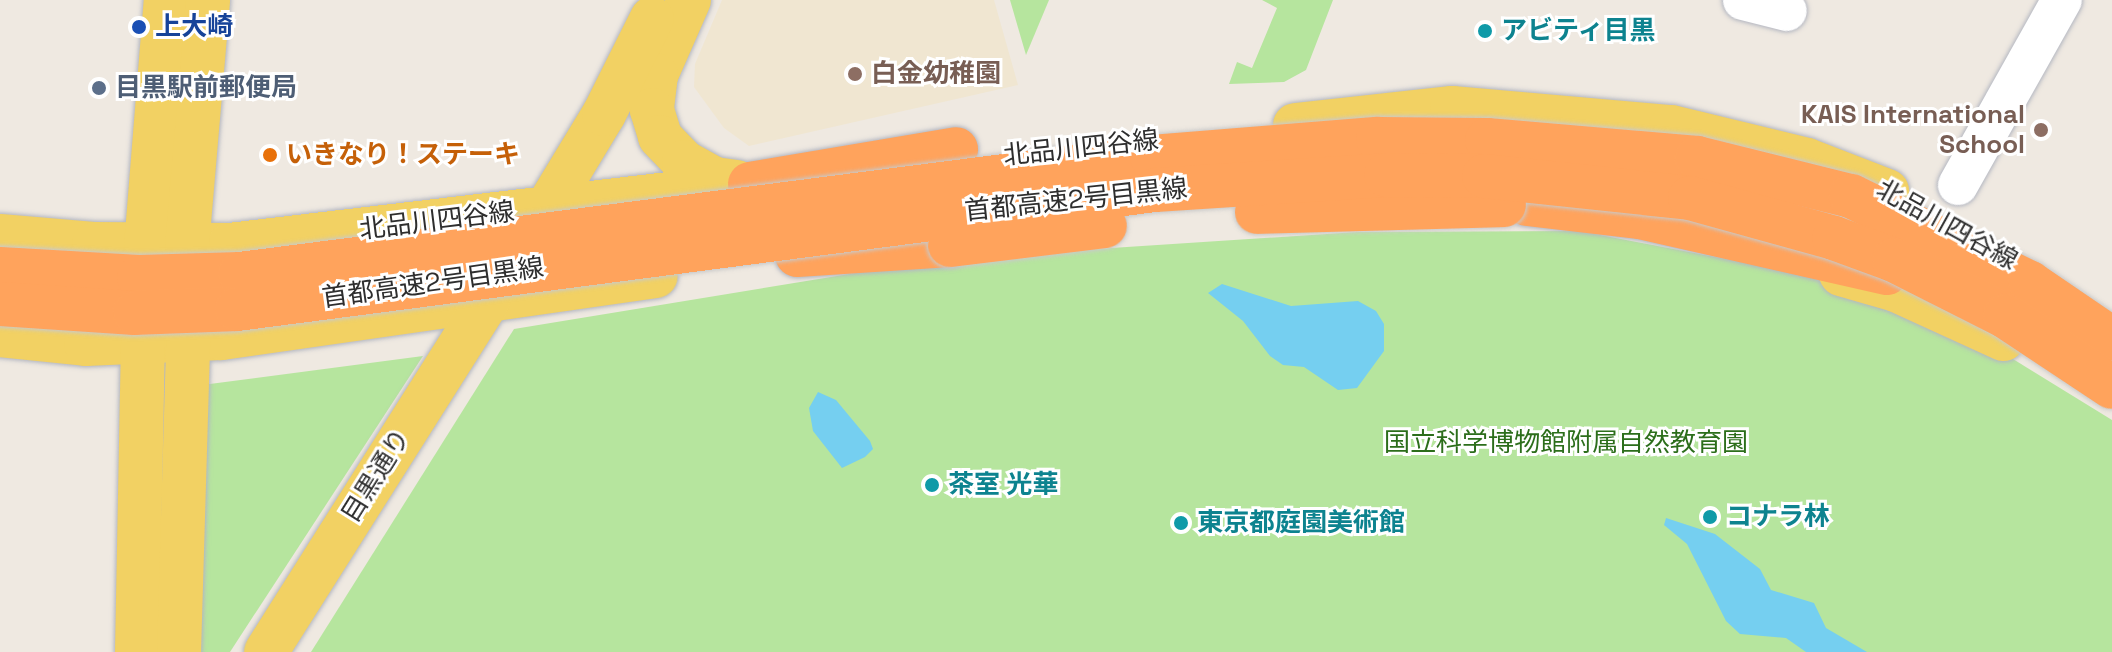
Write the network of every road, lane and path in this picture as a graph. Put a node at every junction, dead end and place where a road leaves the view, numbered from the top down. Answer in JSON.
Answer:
{"nodes":[{"id":1,"x":166,"y":0,"type":"edge"},
{"id":2,"x":208,"y":0,"type":"edge"},
{"id":3,"x":661,"y":0,"type":"edge"},
{"id":4,"x":689,"y":0,"type":"edge"},
{"id":5,"x":1743,"y":0,"type":"edge"},
{"id":6,"x":2062,"y":0,"type":"edge"},
{"id":7,"x":1787,"y":11,"type":"dead end"},
{"id":8,"x":750,"y":184,"type":"junction"},
{"id":9,"x":1958,"y":185,"type":"dead end"},
{"id":10,"x":547,"y":208,"type":"junction"},
{"id":11,"x":0,"y":236,"type":"edge"},
{"id":12,"x":167,"y":246,"type":"junction"},
{"id":13,"x":797,"y":255,"type":"junction"},
{"id":14,"x":1959,"y":268,"type":"junction"},
{"id":15,"x":0,"y":269,"type":"edge"},
{"id":16,"x":488,"y":301,"type":"junction"},
{"id":17,"x":0,"y":304,"type":"edge"},
{"id":18,"x":0,"y":335,"type":"edge"},
{"id":19,"x":2112,"y":337,"type":"edge"},
{"id":20,"x":188,"y":341,"type":"junction"},
{"id":21,"x":143,"y":344,"type":"junction"},
{"id":22,"x":2112,"y":387,"type":"edge"},
{"id":23,"x":2112,"y":410,"type":"edge"},
{"id":24,"x":137,"y":652,"type":"edge"},
{"id":25,"x":179,"y":652,"type":"edge"},
{"id":26,"x":266,"y":652,"type":"edge"}],
"edges":[{"from":1,"to":12,"type":"main road"},
{"from":2,"to":12,"type":"main road"},
{"from":3,"to":10,"type":"main road"},
{"from":4,"to":8,"type":"main road"},
{"from":5,"to":7,"type":"street"},
{"from":6,"to":9,"type":"street"},
{"from":8,"to":10,"type":"main road","name":"北品川四谷線"},
{"from":8,"to":14,"type":"highway","bridge":true},
{"from":8,"to":19,"type":"main road","name":"北品川四谷線"},
{"from":10,"to":12,"type":"main road","name":"北品川四谷線"},
{"from":11,"to":12,"type":"main road","name":"北品川四谷線"},
{"from":13,"to":14,"type":"highway","bridge":true},
{"from":13,"to":16,"type":"main road"},
{"from":13,"to":23,"type":"main road"},
{"from":14,"to":15,"type":"highway","name":"首都高速2号目黒線","bridge":true},
{"from":14,"to":17,"type":"highway","name":"首都高速2号目黒線","bridge":true},
{"from":14,"to":19,"type":"highway","name":"首都高速2号目黒線","bridge":true},
{"from":14,"to":22,"type":"highway","name":"首都高速2号目黒線","bridge":true},
{"from":16,"to":20,"type":"main road"},
{"from":16,"to":26,"type":"main road","name":"目黒通り"},
{"from":18,"to":21,"type":"main road"},
{"from":20,"to":21,"type":"main road"},
{"from":20,"to":25,"type":"main road"},
{"from":21,"to":24,"type":"main road"}]}
